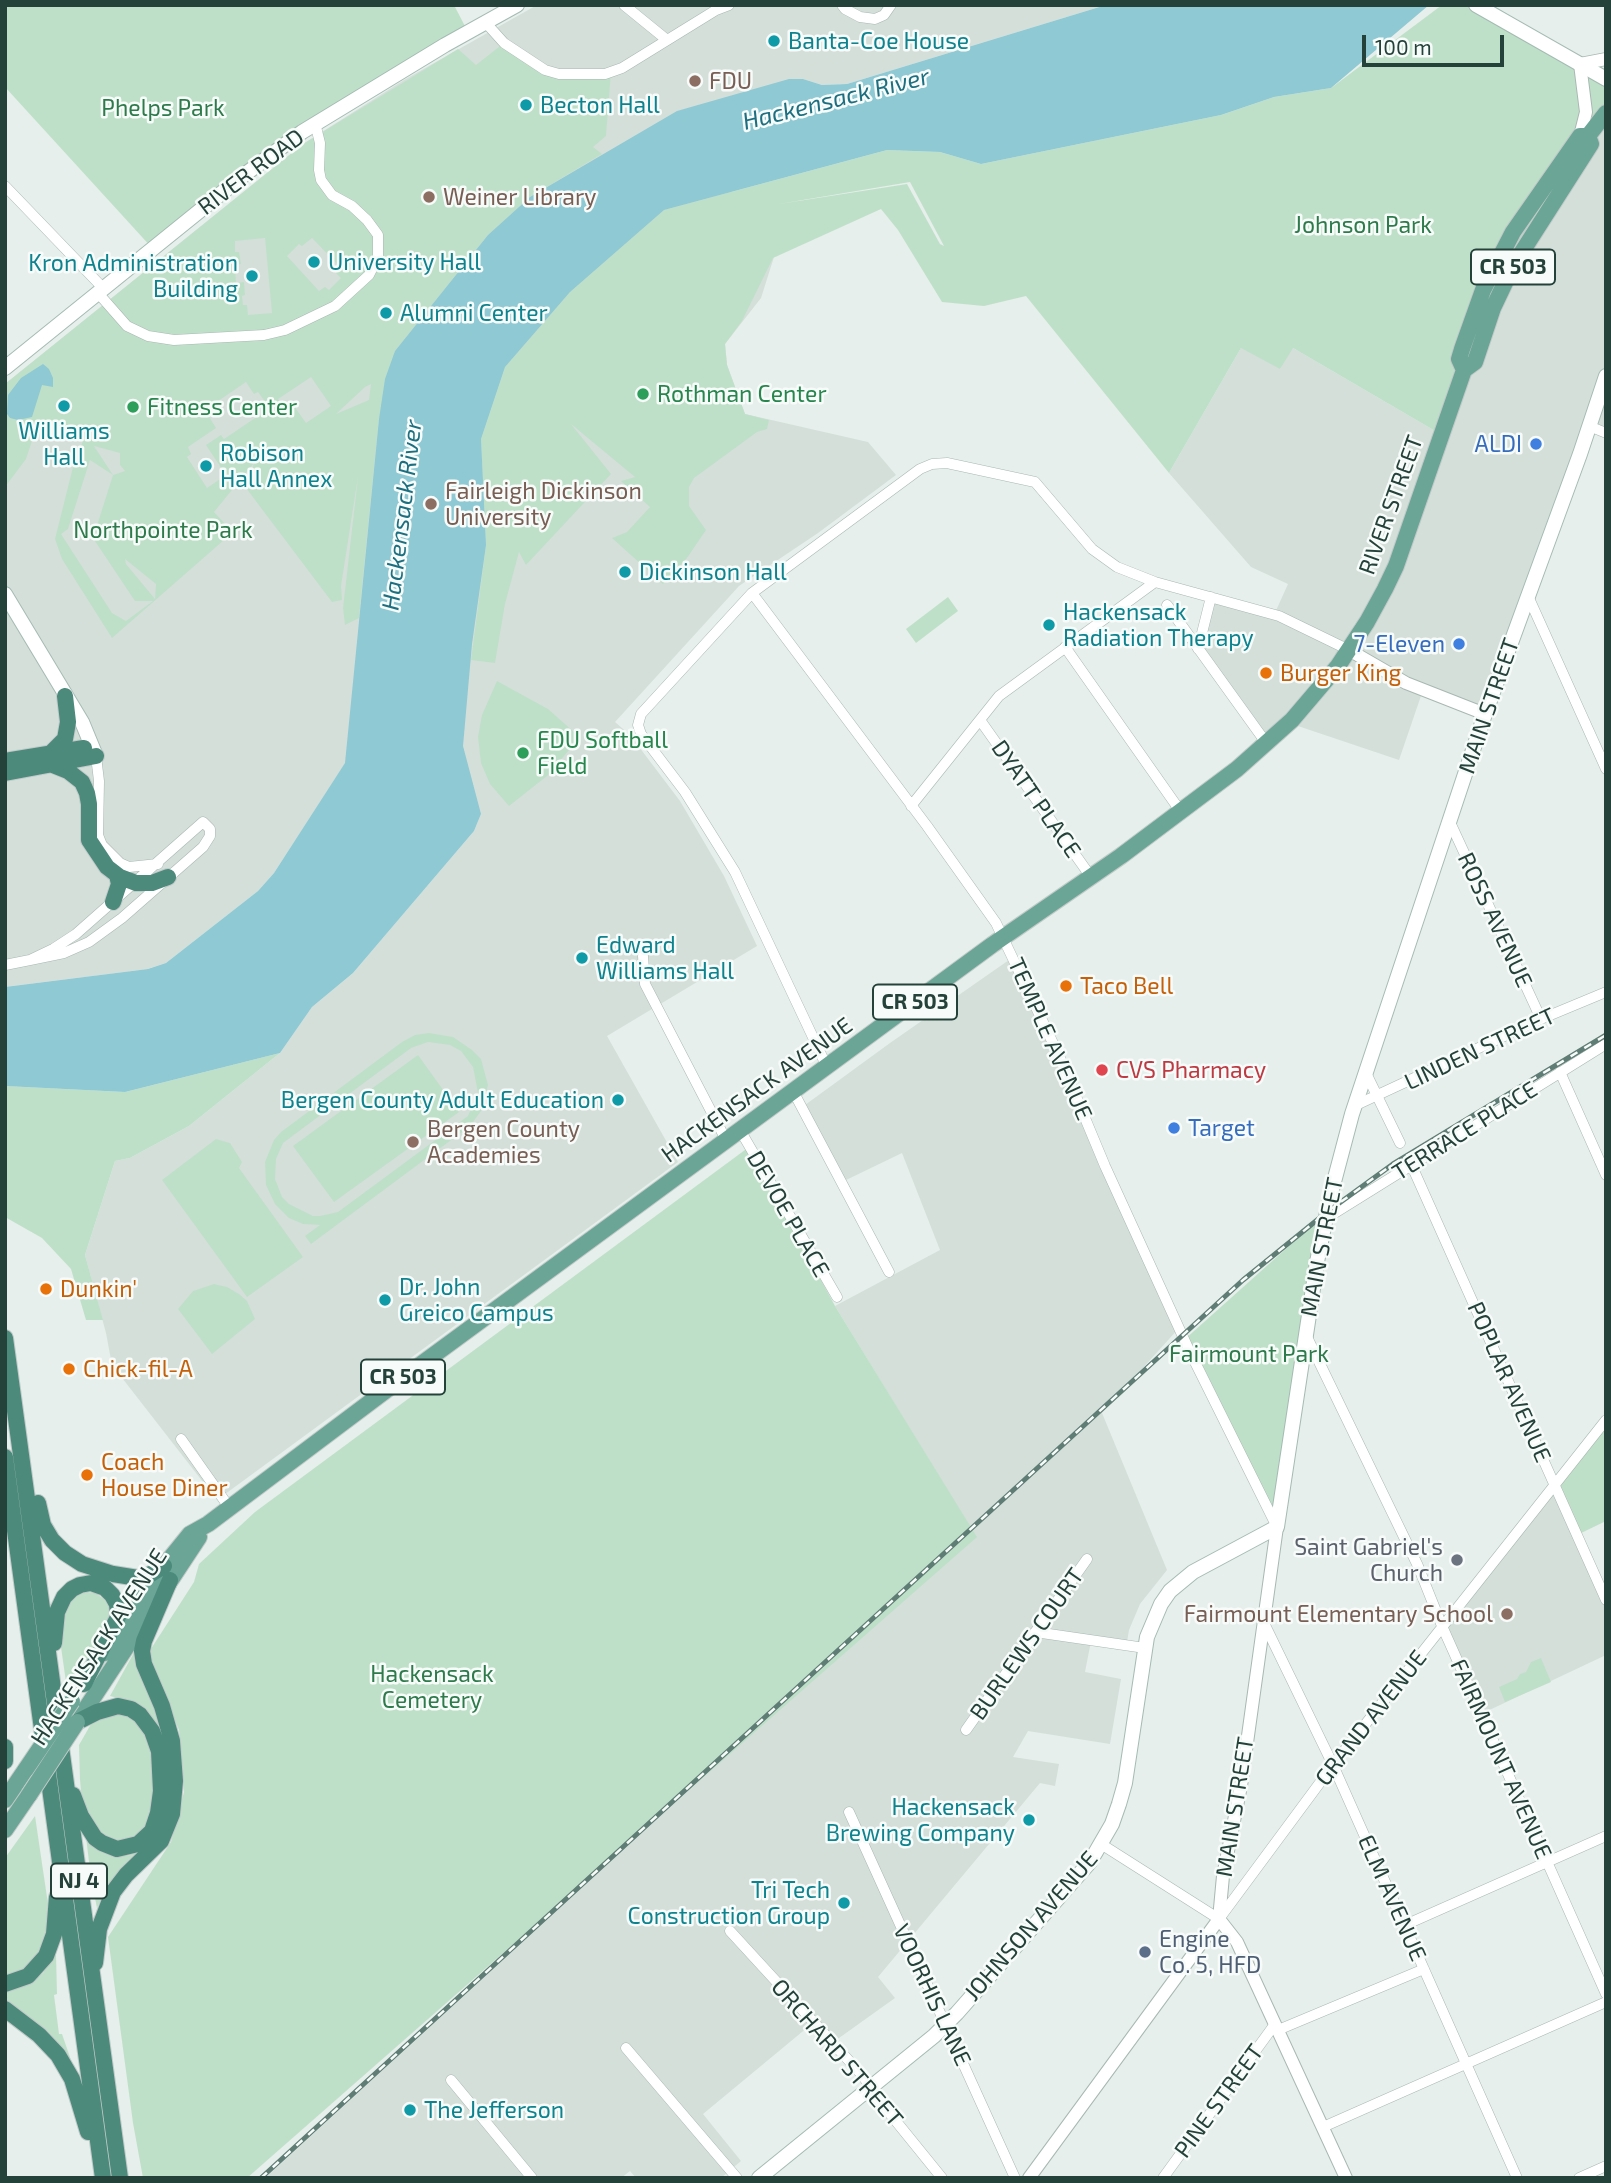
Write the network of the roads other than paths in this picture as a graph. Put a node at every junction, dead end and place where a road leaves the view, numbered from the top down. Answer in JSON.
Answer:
{"nodes":[{"id":1,"x":517,"y":5,"type":"edge"},
{"id":2,"x":624,"y":5,"type":"edge"},
{"id":3,"x":729,"y":5,"type":"edge"},
{"id":4,"x":842,"y":5,"type":"edge"},
{"id":5,"x":891,"y":5,"type":"edge"},
{"id":6,"x":1476,"y":5,"type":"edge"},
{"id":7,"x":1489,"y":5,"type":"edge"},
{"id":8,"x":486,"y":23,"type":"junction"},
{"id":9,"x":1527,"y":34,"type":"junction"},
{"id":10,"x":667,"y":40,"type":"junction"},
{"id":11,"x":1606,"y":59,"type":"edge"},
{"id":12,"x":1580,"y":64,"type":"junction"},
{"id":13,"x":1606,"y":79,"type":"edge"},
{"id":14,"x":1606,"y":113,"type":"edge"},
{"id":15,"x":315,"y":123,"type":"junction"},
{"id":16,"x":1584,"y":136,"type":"junction"},
{"id":17,"x":5,"y":186,"type":"edge"},
{"id":18,"x":101,"y":291,"type":"junction"},
{"id":19,"x":5,"y":368,"type":"edge"},
{"id":20,"x":1606,"y":376,"type":"edge"},
{"id":21,"x":1589,"y":426,"type":"junction"},
{"id":22,"x":1606,"y":433,"type":"edge"},
{"id":23,"x":1155,"y":582,"type":"junction"},
{"id":24,"x":752,"y":593,"type":"junction"},
{"id":25,"x":5,"y":594,"type":"edge"},
{"id":26,"x":1528,"y":596,"type":"junction"},
{"id":27,"x":1211,"y":597,"type":"junction"},
{"id":28,"x":1167,"y":605,"type":"dead end"},
{"id":29,"x":1065,"y":647,"type":"junction"},
{"id":30,"x":1198,"y":649,"type":"junction"},
{"id":31,"x":1349,"y":650,"type":"junction"},
{"id":32,"x":65,"y":696,"type":"junction"},
{"id":33,"x":1485,"y":714,"type":"junction"},
{"id":34,"x":980,"y":720,"type":"junction"},
{"id":35,"x":1267,"y":744,"type":"junction"},
{"id":36,"x":94,"y":751,"type":"junction"},
{"id":37,"x":51,"y":759,"type":"junction"},
{"id":38,"x":5,"y":761,"type":"edge"},
{"id":39,"x":1606,"y":769,"type":"edge"},
{"id":40,"x":5,"y":773,"type":"edge"},
{"id":41,"x":911,"y":806,"type":"junction"},
{"id":42,"x":1181,"y":811,"type":"junction"},
{"id":43,"x":1450,"y":820,"type":"junction"},
{"id":44,"x":158,"y":864,"type":"junction"},
{"id":45,"x":117,"y":875,"type":"junction"},
{"id":46,"x":169,"y":877,"type":"junction"},
{"id":47,"x":1091,"y":877,"type":"junction"},
{"id":48,"x":136,"y":883,"type":"junction"},
{"id":49,"x":113,"y":902,"type":"junction"},
{"id":50,"x":1003,"y":937,"type":"junction"},
{"id":51,"x":643,"y":956,"type":"dead end"},
{"id":52,"x":30,"y":960,"type":"junction"},
{"id":53,"x":5,"y":965,"type":"edge"},
{"id":54,"x":1606,"y":992,"type":"edge"},
{"id":55,"x":1541,"y":1019,"type":"junction"},
{"id":56,"x":1606,"y":1044,"type":"edge"},
{"id":57,"x":827,"y":1067,"type":"junction"},
{"id":58,"x":1365,"y":1072,"type":"junction"},
{"id":59,"x":1560,"y":1072,"type":"junction"},
{"id":60,"x":793,"y":1091,"type":"junction"},
{"id":61,"x":1377,"y":1096,"type":"junction"},
{"id":62,"x":1354,"y":1107,"type":"junction"},
{"id":63,"x":733,"y":1135,"type":"junction"},
{"id":64,"x":1399,"y":1143,"type":"dead end"},
{"id":65,"x":1411,"y":1164,"type":"junction"},
{"id":66,"x":1606,"y":1175,"type":"edge"},
{"id":67,"x":1325,"y":1219,"type":"junction"},
{"id":68,"x":889,"y":1272,"type":"dead end"},
{"id":69,"x":837,"y":1297,"type":"dead end"},
{"id":70,"x":1305,"y":1334,"type":"junction"},
{"id":71,"x":5,"y":1338,"type":"edge"},
{"id":72,"x":1606,"y":1420,"type":"edge"},
{"id":73,"x":181,"y":1439,"type":"dead end"},
{"id":74,"x":21,"y":1448,"type":"junction"},
{"id":75,"x":5,"y":1458,"type":"edge"},
{"id":76,"x":1554,"y":1484,"type":"junction"},
{"id":77,"x":229,"y":1507,"type":"junction"},
{"id":78,"x":1277,"y":1527,"type":"junction"},
{"id":79,"x":1087,"y":1559,"type":"dead end"},
{"id":80,"x":167,"y":1573,"type":"junction"},
{"id":81,"x":1606,"y":1600,"type":"edge"},
{"id":82,"x":1262,"y":1620,"type":"junction"},
{"id":83,"x":1442,"y":1626,"type":"junction"},
{"id":84,"x":1035,"y":1632,"type":"junction"},
{"id":85,"x":1145,"y":1648,"type":"junction"},
{"id":86,"x":51,"y":1673,"type":"junction"},
{"id":87,"x":84,"y":1684,"type":"junction"},
{"id":88,"x":77,"y":1722,"type":"junction"},
{"id":89,"x":966,"y":1730,"type":"dead end"},
{"id":90,"x":5,"y":1747,"type":"edge"},
{"id":91,"x":5,"y":1761,"type":"edge"},
{"id":92,"x":1333,"y":1765,"type":"junction"},
{"id":93,"x":65,"y":1776,"type":"junction"},
{"id":94,"x":5,"y":1800,"type":"edge"},
{"id":95,"x":849,"y":1812,"type":"dead end"},
{"id":96,"x":5,"y":1830,"type":"edge"},
{"id":97,"x":1606,"y":1836,"type":"edge"},
{"id":98,"x":1101,"y":1844,"type":"junction"},
{"id":99,"x":1547,"y":1862,"type":"junction"},
{"id":100,"x":60,"y":1870,"type":"junction"},
{"id":101,"x":1219,"y":1919,"type":"junction"},
{"id":102,"x":1405,"y":1925,"type":"junction"},
{"id":103,"x":730,"y":1931,"type":"dead end"},
{"id":104,"x":1424,"y":1969,"type":"junction"},
{"id":105,"x":5,"y":1984,"type":"edge"},
{"id":106,"x":92,"y":1986,"type":"junction"},
{"id":107,"x":1606,"y":1994,"type":"edge"},
{"id":108,"x":1606,"y":2002,"type":"edge"},
{"id":109,"x":9,"y":2012,"type":"edge"},
{"id":110,"x":946,"y":2024,"type":"junction"},
{"id":111,"x":1276,"y":2027,"type":"junction"},
{"id":112,"x":626,"y":2048,"type":"dead end"},
{"id":113,"x":1467,"y":2065,"type":"junction"},
{"id":114,"x":451,"y":2080,"type":"dead end"},
{"id":115,"x":870,"y":2087,"type":"junction"},
{"id":116,"x":1323,"y":2127,"type":"junction"},
{"id":117,"x":1606,"y":2166,"type":"edge"},
{"id":118,"x":1173,"y":2173,"type":"edge"},
{"id":119,"x":102,"y":2178,"type":"edge"},
{"id":120,"x":120,"y":2178,"type":"edge"},
{"id":121,"x":532,"y":2178,"type":"edge"},
{"id":122,"x":737,"y":2178,"type":"edge"},
{"id":123,"x":759,"y":2178,"type":"edge"},
{"id":124,"x":942,"y":2178,"type":"edge"},
{"id":125,"x":1016,"y":2178,"type":"edge"},
{"id":126,"x":1029,"y":2178,"type":"edge"},
{"id":127,"x":1163,"y":2178,"type":"edge"},
{"id":128,"x":1346,"y":2178,"type":"edge"},
{"id":129,"x":1517,"y":2178,"type":"edge"},
{"id":130,"x":1579,"y":2178,"type":"edge"}],
"edges":[{"from":1,"to":8,"type":"main road","name":"RIVER ROAD"},
{"from":2,"to":10,"type":"street"},
{"from":3,"to":10,"type":"street"},
{"from":4,"to":5,"type":"street"},
{"from":6,"to":9,"type":"main road"},
{"from":7,"to":9,"type":"main road"},
{"from":8,"to":10,"type":"street"},
{"from":8,"to":15,"type":"main road","name":"RIVER ROAD"},
{"from":9,"to":12,"type":"main road"},
{"from":11,"to":12,"type":"street"},
{"from":12,"to":13,"type":"main road"},
{"from":12,"to":16,"type":"street"},
{"from":14,"to":16,"type":"main road","name":"RIVER STREET","number":"CR 503"},
{"from":15,"to":18,"type":"main road","name":"RIVER ROAD"},
{"from":15,"to":18,"type":"street"},
{"from":16,"to":31,"type":"main road","name":"RIVER STREET","number":"CR 503"},
{"from":17,"to":18,"type":"street"},
{"from":18,"to":19,"type":"main road","name":"RIVER ROAD"},
{"from":20,"to":21,"type":"main road","name":"MAIN STREET"},
{"from":21,"to":22,"type":"street"},
{"from":21,"to":26,"type":"main road","name":"MAIN STREET"},
{"from":23,"to":24,"type":"street"},
{"from":23,"to":27,"type":"street"},
{"from":23,"to":29,"type":"street"},
{"from":24,"to":41,"type":"street","name":"TEMPLE AVENUE"},
{"from":24,"to":57,"type":"street"},
{"from":25,"to":32,"type":"main road"},
{"from":26,"to":33,"type":"main road","name":"MAIN STREET"},
{"from":26,"to":39,"type":"street"},
{"from":27,"to":30,"type":"street"},
{"from":27,"to":31,"type":"street"},
{"from":28,"to":30,"type":"street"},
{"from":29,"to":34,"type":"street"},
{"from":29,"to":42,"type":"street"},
{"from":30,"to":35,"type":"street"},
{"from":31,"to":33,"type":"street"},
{"from":31,"to":35,"type":"main road","name":"HACKENSACK AVENUE","number":"CR 503"},
{"from":32,"to":36,"type":"main road"},
{"from":32,"to":37,"type":"highway"},
{"from":33,"to":43,"type":"main road","name":"MAIN STREET"},
{"from":34,"to":41,"type":"street"},
{"from":34,"to":47,"type":"street","name":"DYATT PLACE"},
{"from":35,"to":42,"type":"main road","name":"HACKENSACK AVENUE","number":"CR 503"},
{"from":36,"to":37,"type":"highway"},
{"from":36,"to":44,"type":"street"},
{"from":37,"to":38,"type":"highway"},
{"from":37,"to":40,"type":"highway"},
{"from":37,"to":45,"type":"highway"},
{"from":41,"to":50,"type":"street","name":"TEMPLE AVENUE"},
{"from":42,"to":47,"type":"main road","name":"HACKENSACK AVENUE","number":"CR 503"},
{"from":43,"to":55,"type":"street","name":"ROSS AVENUE"},
{"from":43,"to":58,"type":"main road","name":"MAIN STREET"},
{"from":44,"to":46,"type":"street"},
{"from":44,"to":48,"type":"street"},
{"from":45,"to":48,"type":"highway"},
{"from":45,"to":49,"type":"highway"},
{"from":46,"to":48,"type":"highway"},
{"from":46,"to":52,"type":"street"},
{"from":47,"to":50,"type":"main road","name":"HACKENSACK AVENUE","number":"CR 503"},
{"from":48,"to":49,"type":"street"},
{"from":49,"to":52,"type":"street"},
{"from":50,"to":57,"type":"main road","name":"HACKENSACK AVENUE","number":"CR 503"},
{"from":50,"to":78,"type":"street","name":"TEMPLE AVENUE"},
{"from":51,"to":63,"type":"street","name":"DEVOE PLACE"},
{"from":52,"to":53,"type":"street"},
{"from":54,"to":55,"type":"street","name":"LINDEN STREET"},
{"from":55,"to":61,"type":"street","name":"LINDEN STREET"},
{"from":56,"to":59,"type":"street","name":"TERRACE PLACE"},
{"from":57,"to":60,"type":"main road","name":"HACKENSACK AVENUE","number":"CR 503"},
{"from":58,"to":61,"type":"street"},
{"from":58,"to":62,"type":"main road","name":"MAIN STREET"},
{"from":59,"to":65,"type":"street","name":"TERRACE PLACE"},
{"from":59,"to":66,"type":"street"},
{"from":60,"to":63,"type":"main road","name":"HACKENSACK AVENUE","number":"CR 503"},
{"from":60,"to":68,"type":"street"},
{"from":61,"to":62,"type":"street","name":"LINDEN STREET"},
{"from":61,"to":64,"type":"street"},
{"from":62,"to":67,"type":"main road","name":"MAIN STREET"},
{"from":63,"to":69,"type":"street","name":"DEVOE PLACE"},
{"from":63,"to":77,"type":"main road","name":"HACKENSACK AVENUE","number":"CR 503"},
{"from":65,"to":67,"type":"street","name":"TERRACE PLACE"},
{"from":65,"to":76,"type":"street","name":"POPLAR AVENUE"},
{"from":67,"to":70,"type":"main road","name":"MAIN STREET"},
{"from":70,"to":78,"type":"main road","name":"MAIN STREET"},
{"from":70,"to":83,"type":"street","name":"FAIRMOUNT AVENUE"},
{"from":71,"to":74,"type":"highway","number":"NJ 4"},
{"from":72,"to":76,"type":"street","name":"GRAND AVENUE"},
{"from":73,"to":77,"type":"street"},
{"from":74,"to":80,"type":"highway"},
{"from":74,"to":86,"type":"highway","number":"NJ 4"},
{"from":75,"to":100,"type":"highway","number":"NJ 4"},
{"from":76,"to":81,"type":"street","name":"POPLAR AVENUE"},
{"from":76,"to":83,"type":"street","name":"GRAND AVENUE"},
{"from":77,"to":80,"type":"main road","name":"HACKENSACK AVENUE","number":"CR 503"},
{"from":78,"to":82,"type":"street","name":"MAIN STREET"},
{"from":78,"to":85,"type":"main road","name":"JOHNSON AVENUE"},
{"from":79,"to":84,"type":"street","name":"BURLEWS COURT"},
{"from":80,"to":87,"type":"main road","name":"HACKENSACK AVENUE","number":"CR 503"},
{"from":80,"to":88,"type":"main road","name":"HACKENSACK AVENUE","number":"CR 503"},
{"from":80,"to":106,"type":"highway"},
{"from":82,"to":92,"type":"street","name":"ELM AVENUE"},
{"from":82,"to":101,"type":"street","name":"MAIN STREET"},
{"from":83,"to":92,"type":"street","name":"GRAND AVENUE"},
{"from":83,"to":99,"type":"street","name":"FAIRMOUNT AVENUE"},
{"from":84,"to":85,"type":"street"},
{"from":84,"to":89,"type":"street","name":"BURLEWS COURT"},
{"from":85,"to":98,"type":"main road","name":"JOHNSON AVENUE"},
{"from":86,"to":87,"type":"highway"},
{"from":86,"to":93,"type":"highway","number":"NJ 4"},
{"from":87,"to":94,"type":"main road","name":"HACKENSACK AVENUE","number":"CR 503","bridge":true},
{"from":88,"to":93,"type":"highway"},
{"from":88,"to":96,"type":"main road","name":"HACKENSACK AVENUE","number":"CR 503","bridge":true},
{"from":90,"to":91,"type":"highway"},
{"from":92,"to":101,"type":"street","name":"GRAND AVENUE"},
{"from":92,"to":102,"type":"street","name":"ELM AVENUE"},
{"from":93,"to":106,"type":"highway","number":"NJ 4"},
{"from":95,"to":110,"type":"street","name":"VOORHIS LANE"},
{"from":97,"to":99,"type":"street"},
{"from":98,"to":101,"type":"street"},
{"from":98,"to":110,"type":"main road","name":"JOHNSON AVENUE"},
{"from":99,"to":102,"type":"street"},
{"from":99,"to":107,"type":"street","name":"FAIRMOUNT AVENUE"},
{"from":100,"to":105,"type":"highway"},
{"from":100,"to":119,"type":"highway","number":"NJ 4"},
{"from":101,"to":111,"type":"street"},
{"from":101,"to":126,"type":"street"},
{"from":102,"to":104,"type":"street","name":"ELM AVENUE"},
{"from":103,"to":115,"type":"street","name":"ORCHARD STREET"},
{"from":104,"to":111,"type":"street","name":"PINE STREET"},
{"from":104,"to":113,"type":"street","name":"ELM AVENUE"},
{"from":106,"to":120,"type":"highway","number":"NJ 4"},
{"from":108,"to":113,"type":"street"},
{"from":109,"to":119,"type":"highway"},
{"from":110,"to":115,"type":"main road","name":"JOHNSON AVENUE"},
{"from":110,"to":125,"type":"street","name":"VOORHIS LANE"},
{"from":111,"to":116,"type":"street"},
{"from":111,"to":118,"type":"street","name":"PINE STREET"},
{"from":112,"to":122,"type":"street"},
{"from":113,"to":116,"type":"street"},
{"from":113,"to":129,"type":"street","name":"ELM AVENUE"},
{"from":114,"to":121,"type":"street"},
{"from":115,"to":123,"type":"main road","name":"JOHNSON AVENUE"},
{"from":115,"to":124,"type":"street","name":"ORCHARD STREET"},
{"from":116,"to":128,"type":"street"},
{"from":117,"to":130,"type":"street"},
{"from":118,"to":127,"type":"street","name":"PINE STREET"}]}
